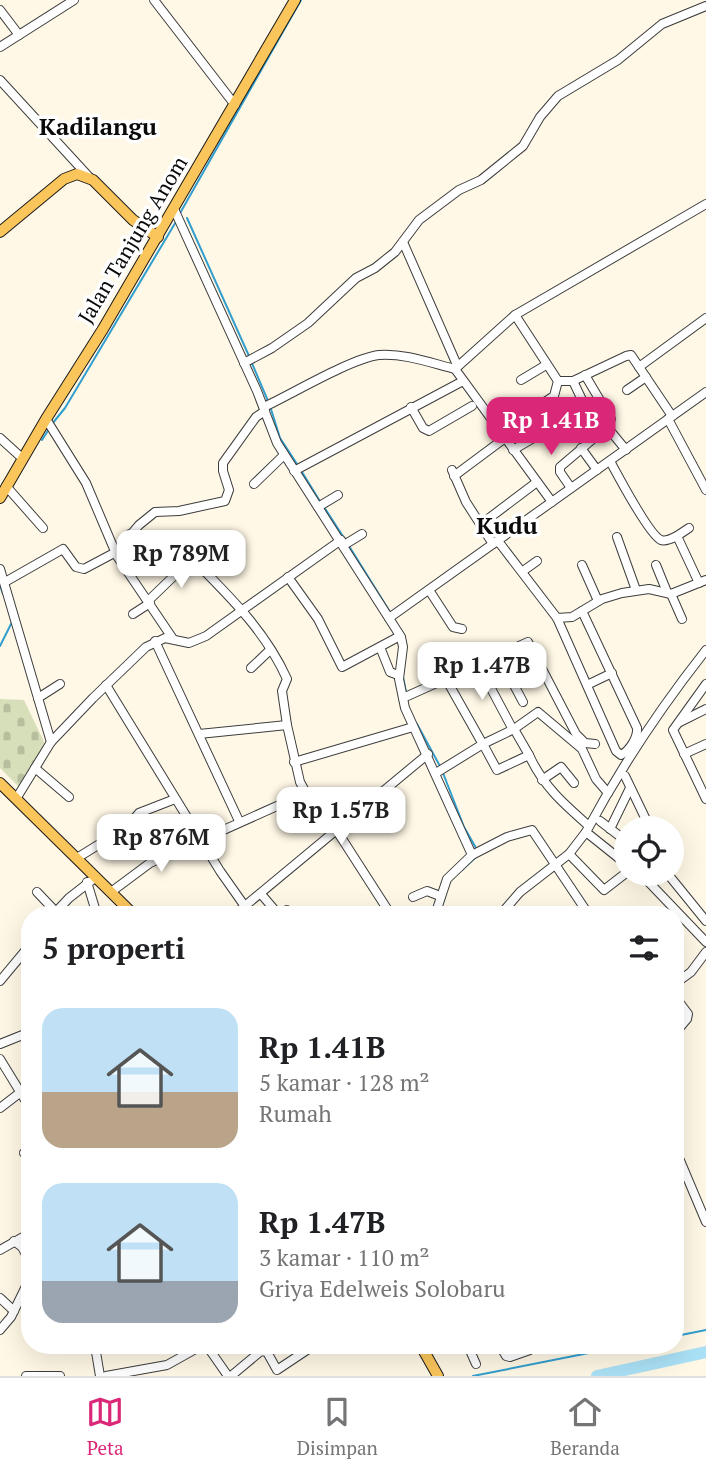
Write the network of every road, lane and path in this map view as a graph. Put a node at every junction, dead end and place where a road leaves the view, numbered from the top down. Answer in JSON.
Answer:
{"nodes":[{"id":1,"x":154,"y":0,"type":"edge"},
{"id":2,"x":295,"y":0,"type":"edge"},
{"id":3,"x":67,"y":2,"type":"edge"},
{"id":4,"x":706,"y":6,"type":"edge"},
{"id":5,"x":0,"y":10,"type":"edge"},
{"id":6,"x":19,"y":35,"type":"junction"},
{"id":7,"x":0,"y":47,"type":"edge"},
{"id":8,"x":0,"y":80,"type":"edge"},
{"id":9,"x":235,"y":105,"type":"junction"},
{"id":10,"x":90,"y":178,"type":"junction"},
{"id":11,"x":706,"y":204,"type":"edge"},
{"id":12,"x":177,"y":214,"type":"junction"},
{"id":13,"x":0,"y":232,"type":"edge"},
{"id":14,"x":158,"y":237,"type":"junction"},
{"id":15,"x":404,"y":242,"type":"junction"},
{"id":16,"x":515,"y":315,"type":"junction"},
{"id":17,"x":706,"y":318,"type":"edge"},
{"id":18,"x":248,"y":362,"type":"junction"},
{"id":19,"x":546,"y":365,"type":"junction"},
{"id":20,"x":456,"y":367,"type":"junction"},
{"id":21,"x":639,"y":367,"type":"junction"},
{"id":22,"x":585,"y":375,"type":"junction"},
{"id":23,"x":646,"y":377,"type":"junction"},
{"id":24,"x":521,"y":380,"type":"dead end"},
{"id":25,"x":463,"y":381,"type":"junction"},
{"id":26,"x":573,"y":381,"type":"junction"},
{"id":27,"x":558,"y":382,"type":"junction"},
{"id":28,"x":627,"y":390,"type":"dead end"},
{"id":29,"x":706,"y":393,"type":"edge"},
{"id":30,"x":472,"y":406,"type":"dead end"},
{"id":31,"x":267,"y":407,"type":"junction"},
{"id":32,"x":411,"y":407,"type":"junction"},
{"id":33,"x":584,"y":413,"type":"dead end"},
{"id":34,"x":670,"y":418,"type":"junction"},
{"id":35,"x":49,"y":424,"type":"junction"},
{"id":36,"x":607,"y":427,"type":"junction"},
{"id":37,"x":542,"y":433,"type":"dead end"},
{"id":38,"x":503,"y":435,"type":"junction"},
{"id":39,"x":0,"y":438,"type":"edge"},
{"id":40,"x":581,"y":448,"type":"junction"},
{"id":41,"x":513,"y":450,"type":"junction"},
{"id":42,"x":625,"y":450,"type":"junction"},
{"id":43,"x":284,"y":455,"type":"junction"},
{"id":44,"x":22,"y":458,"type":"junction"},
{"id":45,"x":610,"y":461,"type":"junction"},
{"id":46,"x":297,"y":468,"type":"junction"},
{"id":47,"x":597,"y":470,"type":"junction"},
{"id":48,"x":537,"y":482,"type":"junction"},
{"id":49,"x":254,"y":484,"type":"dead end"},
{"id":50,"x":571,"y":488,"type":"junction"},
{"id":51,"x":3,"y":490,"type":"edge"},
{"id":52,"x":706,"y":490,"type":"edge"},
{"id":53,"x":338,"y":495,"type":"dead end"},
{"id":54,"x":552,"y":502,"type":"junction"},
{"id":55,"x":321,"y":505,"type":"junction"},
{"id":56,"x":480,"y":525,"type":"junction"},
{"id":57,"x":43,"y":528,"type":"dead end"},
{"id":58,"x":689,"y":528,"type":"dead end"},
{"id":59,"x":130,"y":534,"type":"junction"},
{"id":60,"x":362,"y":534,"type":"dead end"},
{"id":61,"x":677,"y":536,"type":"junction"},
{"id":62,"x":617,"y":537,"type":"dead end"},
{"id":63,"x":175,"y":541,"type":"dead end"},
{"id":64,"x":496,"y":542,"type":"junction"},
{"id":65,"x":345,"y":543,"type":"junction"},
{"id":66,"x":202,"y":548,"type":"dead end"},
{"id":67,"x":116,"y":552,"type":"junction"},
{"id":68,"x":192,"y":559,"type":"junction"},
{"id":69,"x":147,"y":560,"type":"dead end"},
{"id":70,"x":537,"y":561,"type":"dead end"},
{"id":71,"x":582,"y":565,"type":"dead end"},
{"id":72,"x":656,"y":565,"type":"dead end"},
{"id":73,"x":0,"y":569,"type":"edge"},
{"id":74,"x":523,"y":571,"type":"junction"},
{"id":75,"x":288,"y":577,"type":"junction"},
{"id":76,"x":702,"y":581,"type":"edge"},
{"id":77,"x":5,"y":582,"type":"junction"},
{"id":78,"x":429,"y":590,"type":"junction"},
{"id":79,"x":636,"y":590,"type":"junction"},
{"id":80,"x":669,"y":593,"type":"junction"},
{"id":81,"x":598,"y":601,"type":"junction"},
{"id":82,"x":149,"y":602,"type":"junction"},
{"id":83,"x":243,"y":609,"type":"junction"},
{"id":84,"x":582,"y":611,"type":"junction"},
{"id":85,"x":133,"y":614,"type":"dead end"},
{"id":86,"x":391,"y":616,"type":"junction"},
{"id":87,"x":556,"y":618,"type":"junction"},
{"id":88,"x":682,"y":619,"type":"dead end"},
{"id":89,"x":462,"y":629,"type":"dead end"},
{"id":90,"x":400,"y":636,"type":"junction"},
{"id":91,"x":173,"y":639,"type":"junction"},
{"id":92,"x":155,"y":642,"type":"junction"},
{"id":93,"x":380,"y":647,"type":"junction"},
{"id":94,"x":270,"y":650,"type":"junction"},
{"id":95,"x":706,"y":650,"type":"edge"},
{"id":96,"x":498,"y":655,"type":"junction"},
{"id":97,"x":478,"y":664,"type":"junction"},
{"id":98,"x":251,"y":668,"type":"dead end"},
{"id":99,"x":612,"y":673,"type":"junction"},
{"id":100,"x":398,"y":675,"type":"junction"},
{"id":101,"x":446,"y":679,"type":"junction"},
{"id":102,"x":60,"y":684,"type":"dead end"},
{"id":103,"x":706,"y":684,"type":"edge"},
{"id":104,"x":106,"y":685,"type":"junction"},
{"id":105,"x":587,"y":685,"type":"junction"},
{"id":106,"x":405,"y":697,"type":"junction"},
{"id":107,"x":38,"y":698,"type":"junction"},
{"id":108,"x":523,"y":702,"type":"dead end"},
{"id":109,"x":706,"y":709,"type":"edge"},
{"id":110,"x":678,"y":723,"type":"junction"},
{"id":111,"x":288,"y":724,"type":"junction"},
{"id":112,"x":413,"y":727,"type":"junction"},
{"id":113,"x":513,"y":727,"type":"junction"},
{"id":114,"x":199,"y":734,"type":"junction"},
{"id":115,"x":51,"y":741,"type":"junction"},
{"id":116,"x":318,"y":742,"type":"dead end"},
{"id":117,"x":482,"y":743,"type":"junction"},
{"id":118,"x":595,"y":744,"type":"dead end"},
{"id":119,"x":706,"y":744,"type":"edge"},
{"id":120,"x":428,"y":754,"type":"junction"},
{"id":121,"x":684,"y":754,"type":"junction"},
{"id":122,"x":319,"y":755,"type":"junction"},
{"id":123,"x":529,"y":755,"type":"junction"},
{"id":124,"x":294,"y":762,"type":"junction"},
{"id":125,"x":35,"y":768,"type":"junction"},
{"id":126,"x":440,"y":771,"type":"junction"},
{"id":127,"x":625,"y":776,"type":"dead end"},
{"id":128,"x":542,"y":780,"type":"junction"},
{"id":129,"x":702,"y":781,"type":"edge"},
{"id":130,"x":574,"y":783,"type":"dead end"},
{"id":131,"x":1,"y":785,"type":"edge"},
{"id":132,"x":630,"y":788,"type":"junction"},
{"id":133,"x":306,"y":793,"type":"junction"},
{"id":134,"x":608,"y":793,"type":"junction"},
{"id":135,"x":69,"y":797,"type":"dead end"},
{"id":136,"x":16,"y":799,"type":"junction"},
{"id":137,"x":175,"y":799,"type":"junction"},
{"id":138,"x":706,"y":799,"type":"edge"},
{"id":139,"x":644,"y":816,"type":"edge"},
{"id":140,"x":239,"y":821,"type":"junction"},
{"id":141,"x":600,"y":821,"type":"dead end"},
{"id":142,"x":588,"y":829,"type":"junction"},
{"id":143,"x":610,"y":829,"type":"junction"},
{"id":144,"x":337,"y":831,"type":"junction"},
{"id":145,"x":614,"y":832,"type":"edge"},
{"id":146,"x":200,"y":839,"type":"junction"},
{"id":147,"x":476,"y":852,"type":"junction"},
{"id":148,"x":569,"y":853,"type":"junction"},
{"id":149,"x":614,"y":853,"type":"edge"},
{"id":150,"x":77,"y":858,"type":"junction"},
{"id":151,"x":556,"y":864,"type":"junction"},
{"id":152,"x":92,"y":880,"type":"junction"},
{"id":153,"x":614,"y":882,"type":"edge"},
{"id":154,"x":652,"y":886,"type":"edge"},
{"id":155,"x":678,"y":886,"type":"edge"},
{"id":156,"x":37,"y":892,"type":"dead end"},
{"id":157,"x":111,"y":892,"type":"junction"},
{"id":158,"x":261,"y":894,"type":"junction"},
{"id":159,"x":413,"y":897,"type":"dead end"},
{"id":160,"x":440,"y":897,"type":"junction"},
{"id":161,"x":48,"y":906,"type":"edge"},
{"id":162,"x":62,"y":906,"type":"edge"},
{"id":163,"x":96,"y":906,"type":"edge"},
{"id":164,"x":125,"y":906,"type":"edge"},
{"id":165,"x":244,"y":906,"type":"edge"},
{"id":166,"x":246,"y":906,"type":"edge"},
{"id":167,"x":271,"y":906,"type":"edge"},
{"id":168,"x":385,"y":906,"type":"edge"},
{"id":169,"x":439,"y":906,"type":"edge"},
{"id":170,"x":508,"y":906,"type":"edge"},
{"id":171,"x":583,"y":906,"type":"edge"},
{"id":172,"x":672,"y":906,"type":"edge"},
{"id":173,"x":684,"y":919,"type":"edge"},
{"id":174,"x":706,"y":921,"type":"edge"},
{"id":175,"x":706,"y":942,"type":"edge"},
{"id":176,"x":706,"y":952,"type":"edge"},
{"id":177,"x":21,"y":956,"type":"edge"},
{"id":178,"x":684,"y":977,"type":"edge"},
{"id":179,"x":0,"y":982,"type":"edge"},
{"id":180,"x":21,"y":1036,"type":"edge"},
{"id":181,"x":0,"y":1044,"type":"edge"},
{"id":182,"x":0,"y":1059,"type":"edge"},
{"id":183,"x":20,"y":1093,"type":"joint"},
{"id":184,"x":0,"y":1108,"type":"edge"},
{"id":185,"x":684,"y":1170,"type":"edge"},
{"id":186,"x":706,"y":1222,"type":"edge"},
{"id":187,"x":21,"y":1238,"type":"edge"},
{"id":188,"x":14,"y":1241,"type":"junction"},
{"id":189,"x":2,"y":1246,"type":"edge"},
{"id":190,"x":21,"y":1246,"type":"edge"},
{"id":191,"x":21,"y":1297,"type":"edge"},
{"id":192,"x":0,"y":1298,"type":"edge"},
{"id":193,"x":14,"y":1311,"type":"junction"},
{"id":194,"x":0,"y":1330,"type":"edge"},
{"id":195,"x":96,"y":1354,"type":"edge"},
{"id":196,"x":187,"y":1354,"type":"edge"},
{"id":197,"x":213,"y":1354,"type":"edge"},
{"id":198,"x":256,"y":1354,"type":"edge"},
{"id":199,"x":268,"y":1354,"type":"edge"},
{"id":200,"x":303,"y":1354,"type":"edge"},
{"id":201,"x":426,"y":1354,"type":"edge"},
{"id":202,"x":472,"y":1354,"type":"edge"},
{"id":203,"x":476,"y":1364,"type":"dead end"},
{"id":204,"x":279,"y":1373,"type":"edge"},
{"id":205,"x":26,"y":1376,"type":"edge"},
{"id":206,"x":60,"y":1376,"type":"edge"},
{"id":207,"x":100,"y":1376,"type":"edge"},
{"id":208,"x":106,"y":1376,"type":"edge"},
{"id":209,"x":229,"y":1376,"type":"edge"},
{"id":210,"x":438,"y":1376,"type":"edge"}],
"edges":[{"from":1,"to":9,"type":"street"},
{"from":2,"to":9,"type":"main road","name":"Jalan Tanjung Anom"},
{"from":3,"to":6,"type":"street"},
{"from":4,"to":15,"type":"street"},
{"from":5,"to":6,"type":"street"},
{"from":6,"to":7,"type":"street"},
{"from":8,"to":10,"type":"street"},
{"from":9,"to":12,"type":"main road","name":"Jalan Tanjung Anom"},
{"from":10,"to":13,"type":"main road"},
{"from":10,"to":14,"type":"main road"},
{"from":11,"to":16,"type":"street"},
{"from":12,"to":14,"type":"main road","name":"Jalan Tanjung Anom"},
{"from":12,"to":18,"type":"street"},
{"from":14,"to":35,"type":"main road","name":"Jalan Tanjung Anom"},
{"from":15,"to":18,"type":"street"},
{"from":15,"to":20,"type":"street"},
{"from":16,"to":19,"type":"street"},
{"from":16,"to":20,"type":"street"},
{"from":17,"to":21,"type":"street"},
{"from":18,"to":31,"type":"street"},
{"from":19,"to":24,"type":"street"},
{"from":19,"to":27,"type":"street"},
{"from":20,"to":25,"type":"street"},
{"from":20,"to":31,"type":"street"},
{"from":21,"to":22,"type":"street"},
{"from":21,"to":23,"type":"street"},
{"from":22,"to":26,"type":"street"},
{"from":22,"to":36,"type":"street"},
{"from":23,"to":28,"type":"street"},
{"from":23,"to":34,"type":"street"},
{"from":25,"to":32,"type":"street"},
{"from":25,"to":38,"type":"street"},
{"from":26,"to":27,"type":"street"},
{"from":26,"to":33,"type":"street"},
{"from":27,"to":38,"type":"street"},
{"from":29,"to":34,"type":"street"},
{"from":30,"to":32,"type":"street"},
{"from":31,"to":43,"type":"street"},
{"from":31,"to":59,"type":"street"},
{"from":32,"to":46,"type":"street"},
{"from":34,"to":42,"type":"street"},
{"from":34,"to":52,"type":"street"},
{"from":35,"to":44,"type":"main road","name":"Jalan Tanjung Anom"},
{"from":35,"to":67,"type":"street"},
{"from":36,"to":40,"type":"street"},
{"from":36,"to":42,"type":"street"},
{"from":37,"to":41,"type":"street"},
{"from":38,"to":41,"type":"street"},
{"from":38,"to":56,"type":"street"},
{"from":39,"to":44,"type":"street"},
{"from":40,"to":47,"type":"street"},
{"from":40,"to":50,"type":"street"},
{"from":41,"to":48,"type":"street"},
{"from":42,"to":45,"type":"street"},
{"from":43,"to":46,"type":"street"},
{"from":43,"to":49,"type":"street"},
{"from":44,"to":51,"type":"main road","name":"Jalan Tanjung Anom"},
{"from":45,"to":47,"type":"street"},
{"from":45,"to":61,"type":"street"},
{"from":46,"to":55,"type":"street"},
{"from":47,"to":50,"type":"street"},
{"from":48,"to":54,"type":"street"},
{"from":48,"to":56,"type":"street"},
{"from":50,"to":54,"type":"street"},
{"from":51,"to":57,"type":"street"},
{"from":53,"to":55,"type":"street"},
{"from":54,"to":64,"type":"street"},
{"from":55,"to":65,"type":"street"},
{"from":56,"to":64,"type":"street"},
{"from":58,"to":61,"type":"street"},
{"from":59,"to":67,"type":"street"},
{"from":59,"to":69,"type":"street"},
{"from":60,"to":65,"type":"street"},
{"from":61,"to":76,"type":"street"},
{"from":62,"to":79,"type":"street"},
{"from":63,"to":68,"type":"street"},
{"from":64,"to":74,"type":"street"},
{"from":64,"to":78,"type":"street"},
{"from":65,"to":75,"type":"street"},
{"from":65,"to":86,"type":"street"},
{"from":66,"to":68,"type":"street"},
{"from":67,"to":77,"type":"street"},
{"from":67,"to":82,"type":"street"},
{"from":68,"to":82,"type":"street"},
{"from":68,"to":83,"type":"street"},
{"from":70,"to":74,"type":"street"},
{"from":71,"to":81,"type":"street"},
{"from":72,"to":80,"type":"street"},
{"from":73,"to":77,"type":"street"},
{"from":74,"to":87,"type":"street"},
{"from":75,"to":83,"type":"street"},
{"from":75,"to":93,"type":"street"},
{"from":76,"to":80,"type":"street"},
{"from":77,"to":107,"type":"street"},
{"from":78,"to":86,"type":"street"},
{"from":78,"to":89,"type":"street"},
{"from":79,"to":80,"type":"street"},
{"from":79,"to":81,"type":"street"},
{"from":80,"to":88,"type":"street"},
{"from":81,"to":84,"type":"street"},
{"from":82,"to":85,"type":"street"},
{"from":82,"to":91,"type":"street"},
{"from":83,"to":91,"type":"street"},
{"from":83,"to":94,"type":"street"},
{"from":84,"to":87,"type":"street"},
{"from":84,"to":99,"type":"street"},
{"from":86,"to":90,"type":"street"},
{"from":87,"to":105,"type":"street"},
{"from":90,"to":93,"type":"street"},
{"from":90,"to":100,"type":"street"},
{"from":91,"to":92,"type":"street"},
{"from":92,"to":104,"type":"street"},
{"from":92,"to":114,"type":"street"},
{"from":93,"to":100,"type":"street"},
{"from":94,"to":98,"type":"street"},
{"from":94,"to":111,"type":"street"},
{"from":95,"to":134,"type":"street"},
{"from":96,"to":97,"type":"street"},
{"from":96,"to":108,"type":"street"},
{"from":96,"to":118,"type":"street"},
{"from":97,"to":101,"type":"street"},
{"from":97,"to":113,"type":"street"},
{"from":99,"to":105,"type":"street"},
{"from":99,"to":105,"type":"street"},
{"from":100,"to":106,"type":"street"},
{"from":101,"to":106,"type":"street"},
{"from":101,"to":117,"type":"street"},
{"from":102,"to":107,"type":"street"},
{"from":103,"to":110,"type":"street"},
{"from":104,"to":115,"type":"street"},
{"from":104,"to":137,"type":"street"},
{"from":106,"to":112,"type":"street"},
{"from":107,"to":115,"type":"street"},
{"from":109,"to":110,"type":"street"},
{"from":110,"to":121,"type":"street"},
{"from":111,"to":114,"type":"street"},
{"from":111,"to":124,"type":"street"},
{"from":112,"to":120,"type":"street"},
{"from":112,"to":122,"type":"street"},
{"from":113,"to":117,"type":"street"},
{"from":113,"to":123,"type":"street"},
{"from":113,"to":134,"type":"street"},
{"from":114,"to":140,"type":"street"},
{"from":115,"to":125,"type":"street"},
{"from":116,"to":122,"type":"street"},
{"from":117,"to":123,"type":"street"},
{"from":117,"to":126,"type":"street"},
{"from":119,"to":121,"type":"street"},
{"from":120,"to":126,"type":"street"},
{"from":120,"to":144,"type":"street"},
{"from":121,"to":129,"type":"street"},
{"from":122,"to":124,"type":"street"},
{"from":123,"to":128,"type":"street"},
{"from":124,"to":133,"type":"street"},
{"from":125,"to":135,"type":"street"},
{"from":125,"to":136,"type":"street"},
{"from":126,"to":147,"type":"street"},
{"from":127,"to":132,"type":"street"},
{"from":128,"to":130,"type":"street"},
{"from":128,"to":142,"type":"street"},
{"from":129,"to":138,"type":"street"},
{"from":131,"to":136,"type":"main road"},
{"from":132,"to":139,"type":"street"},
{"from":132,"to":143,"type":"street"},
{"from":133,"to":140,"type":"street"},
{"from":133,"to":144,"type":"street"},
{"from":134,"to":142,"type":"street"},
{"from":136,"to":150,"type":"main road"},
{"from":137,"to":146,"type":"street"},
{"from":137,"to":150,"type":"street"},
{"from":140,"to":146,"type":"street"},
{"from":141,"to":143,"type":"street"},
{"from":142,"to":148,"type":"street"},
{"from":142,"to":149,"type":"street"},
{"from":143,"to":145,"type":"street"},
{"from":144,"to":158,"type":"street"},
{"from":144,"to":168,"type":"street"},
{"from":146,"to":157,"type":"street"},
{"from":146,"to":165,"type":"street"},
{"from":147,"to":151,"type":"street"},
{"from":147,"to":160,"type":"street"},
{"from":148,"to":151,"type":"street"},
{"from":148,"to":153,"type":"street"},
{"from":150,"to":152,"type":"main road"},
{"from":151,"to":170,"type":"street"},
{"from":151,"to":171,"type":"street"},
{"from":152,"to":157,"type":"main road"},
{"from":152,"to":162,"type":"street"},
{"from":152,"to":163,"type":"street"},
{"from":154,"to":172,"type":"street"},
{"from":155,"to":174,"type":"street"},
{"from":156,"to":161,"type":"street"},
{"from":157,"to":164,"type":"main road"},
{"from":158,"to":166,"type":"street"},
{"from":158,"to":167,"type":"street"},
{"from":159,"to":160,"type":"street"},
{"from":160,"to":169,"type":"street"},
{"from":173,"to":175,"type":"street"},
{"from":176,"to":178,"type":"street"},
{"from":177,"to":179,"type":"street"},
{"from":180,"to":181,"type":"street"},
{"from":182,"to":183,"type":"street"},
{"from":183,"to":184,"type":"street"},
{"from":185,"to":186,"type":"street"},
{"from":187,"to":188,"type":"street"},
{"from":188,"to":189,"type":"street"},
{"from":188,"to":190,"type":"street"},
{"from":191,"to":193,"type":"street"},
{"from":192,"to":193,"type":"street"},
{"from":193,"to":194,"type":"street"},
{"from":195,"to":207,"type":"street"},
{"from":196,"to":208,"type":"street"},
{"from":197,"to":209,"type":"street"},
{"from":198,"to":209,"type":"street"},
{"from":199,"to":204,"type":"street"},
{"from":200,"to":204,"type":"street"},
{"from":201,"to":210,"type":"main road"},
{"from":202,"to":203,"type":"street"},
{"from":205,"to":206,"type":"street"}]}
